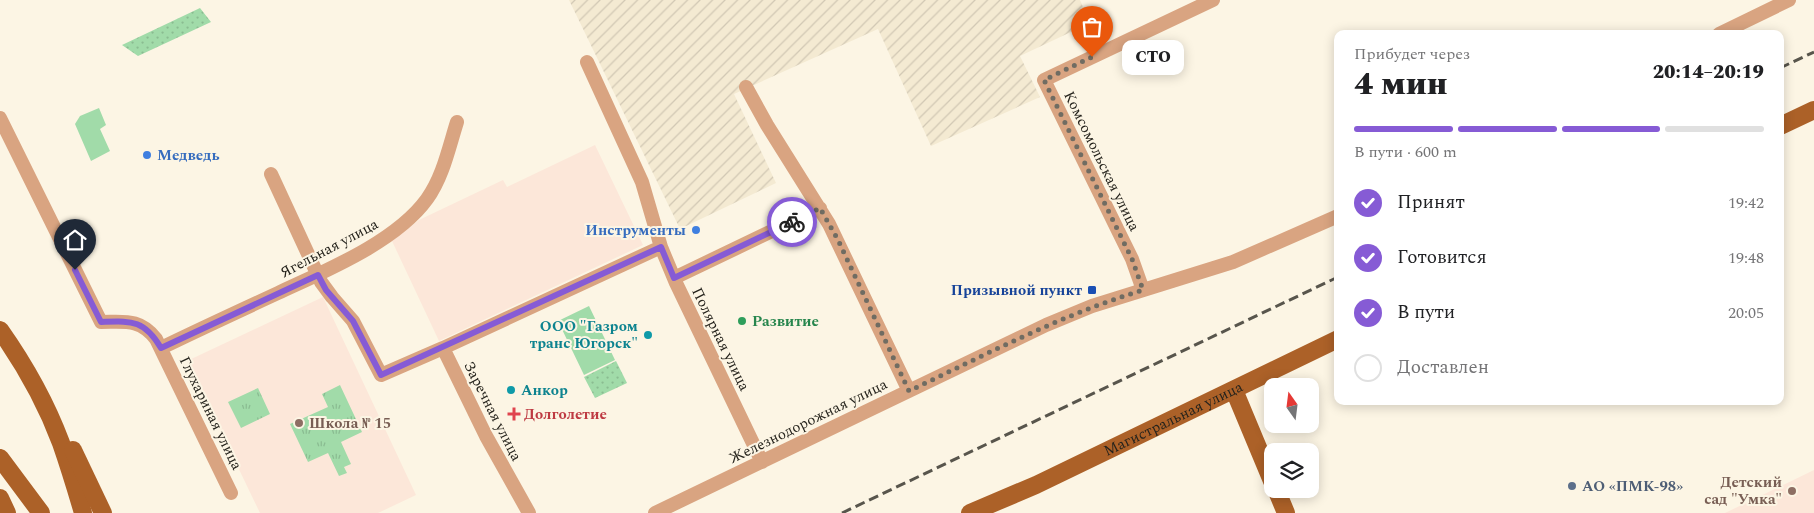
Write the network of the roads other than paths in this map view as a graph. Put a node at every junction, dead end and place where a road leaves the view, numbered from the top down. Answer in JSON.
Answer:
{"nodes":[{"id":1,"x":1213,"y":0,"type":"edge"},
{"id":2,"x":1789,"y":0,"type":"edge"},
{"id":3,"x":1727,"y":30,"type":"edge"},
{"id":4,"x":587,"y":62,"type":"dead end"},
{"id":5,"x":746,"y":87,"type":"dead end"},
{"id":6,"x":1814,"y":110,"type":"edge"},
{"id":7,"x":0,"y":118,"type":"edge"},
{"id":8,"x":457,"y":122,"type":"dead end"},
{"id":9,"x":1784,"y":124,"type":"edge"},
{"id":10,"x":271,"y":174,"type":"dead end"},
{"id":11,"x":820,"y":208,"type":"junction"},
{"id":12,"x":1334,"y":218,"type":"edge"},
{"id":13,"x":661,"y":247,"type":"junction"},
{"id":14,"x":318,"y":275,"type":"junction"},
{"id":15,"x":674,"y":278,"type":"junction"},
{"id":16,"x":1143,"y":290,"type":"junction"},
{"id":17,"x":3,"y":333,"type":"edge"},
{"id":18,"x":1334,"y":341,"type":"edge"},
{"id":19,"x":161,"y":348,"type":"junction"},
{"id":20,"x":443,"y":348,"type":"junction"},
{"id":21,"x":1234,"y":390,"type":"junction"},
{"id":22,"x":909,"y":391,"type":"junction"},
{"id":23,"x":0,"y":458,"type":"edge"},
{"id":24,"x":762,"y":462,"type":"junction"},
{"id":25,"x":1264,"y":462,"type":"edge"},
{"id":26,"x":1036,"y":485,"type":"junction"},
{"id":27,"x":231,"y":493,"type":"dead end"},
{"id":28,"x":0,"y":498,"type":"edge"},
{"id":29,"x":1280,"y":498,"type":"edge"},
{"id":30,"x":8,"y":513,"type":"edge"},
{"id":31,"x":41,"y":513,"type":"edge"},
{"id":32,"x":83,"y":513,"type":"edge"},
{"id":33,"x":103,"y":513,"type":"edge"},
{"id":34,"x":529,"y":513,"type":"edge"},
{"id":35,"x":655,"y":513,"type":"edge"},
{"id":36,"x":970,"y":513,"type":"edge"},
{"id":37,"x":986,"y":513,"type":"edge"},
{"id":38,"x":1286,"y":513,"type":"edge"}],
"edges":[{"from":1,"to":16,"type":"street","name":"Комсомольская улица"},
{"from":2,"to":3,"type":"street"},
{"from":4,"to":13,"type":"street","name":"Полярная улица"},
{"from":5,"to":11,"type":"street"},
{"from":6,"to":9,"type":"main road"},
{"from":7,"to":19,"type":"street","name":"Глухариная улица"},
{"from":8,"to":14,"type":"street","name":"Ягельная улица"},
{"from":10,"to":14,"type":"street"},
{"from":11,"to":15,"type":"street"},
{"from":11,"to":22,"type":"street"},
{"from":12,"to":16,"type":"street","name":"Железнодорожная улица"},
{"from":13,"to":15,"type":"street","name":"Полярная улица"},
{"from":13,"to":20,"type":"street"},
{"from":14,"to":19,"type":"street","name":"Ягельная улица"},
{"from":14,"to":20,"type":"street"},
{"from":15,"to":24,"type":"street","name":"Полярная улица"},
{"from":16,"to":22,"type":"street","name":"Железнодорожная улица"},
{"from":17,"to":32,"type":"main road"},
{"from":17,"to":33,"type":"main road"},
{"from":18,"to":21,"type":"main road","name":"Магистральная улица"},
{"from":19,"to":27,"type":"street","name":"Глухариная улица"},
{"from":20,"to":34,"type":"street","name":"Заречная улица"},
{"from":21,"to":25,"type":"main road"},
{"from":21,"to":26,"type":"main road","name":"Магистральная улица"},
{"from":22,"to":24,"type":"street","name":"Железнодорожная улица"},
{"from":23,"to":31,"type":"main road"},
{"from":24,"to":35,"type":"street","name":"Железнодорожная улица"},
{"from":26,"to":36,"type":"main road","name":"Магистральная улица"},
{"from":26,"to":37,"type":"main road","name":"Магистральная улица"},
{"from":28,"to":30,"type":"main road"},
{"from":29,"to":38,"type":"main road"}]}
